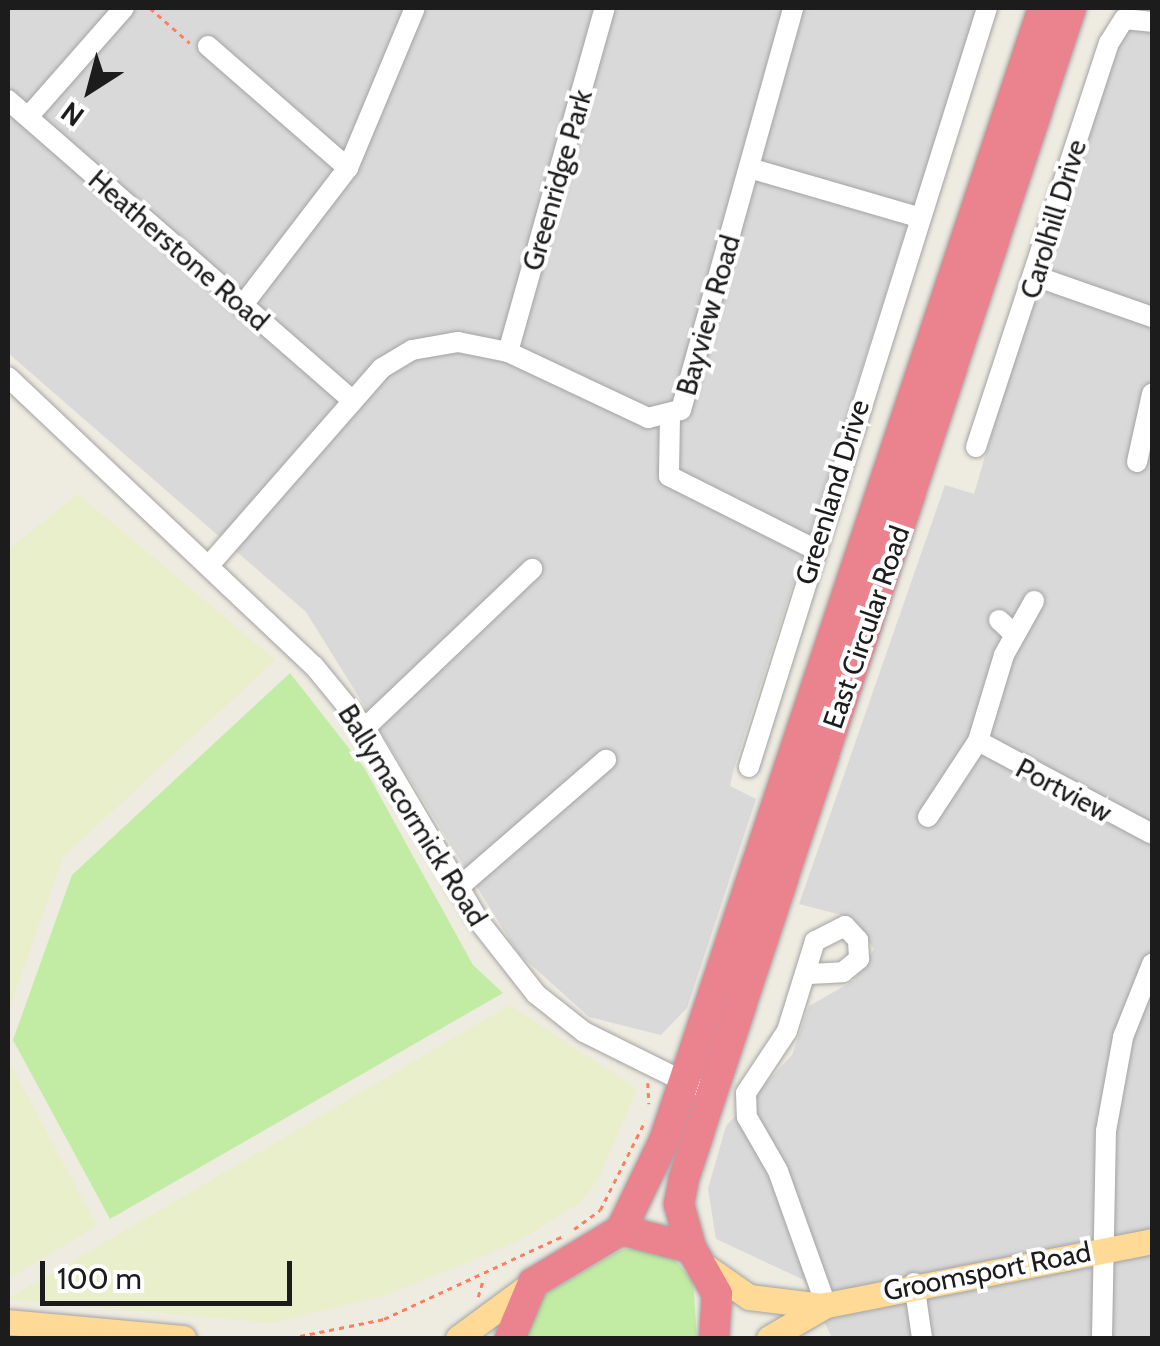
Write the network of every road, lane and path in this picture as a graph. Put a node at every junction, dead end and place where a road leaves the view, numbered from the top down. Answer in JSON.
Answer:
{"nodes":[{"id":1,"x":124,"y":8,"type":"edge"},
{"id":2,"x":150,"y":8,"type":"edge"},
{"id":3,"x":415,"y":8,"type":"edge"},
{"id":4,"x":606,"y":8,"type":"edge"},
{"id":5,"x":794,"y":8,"type":"edge"},
{"id":6,"x":986,"y":8,"type":"edge"},
{"id":7,"x":1043,"y":8,"type":"edge"},
{"id":8,"x":1071,"y":8,"type":"edge"},
{"id":9,"x":1152,"y":22,"type":"edge"},
{"id":10,"x":208,"y":46,"type":"joint"},
{"id":11,"x":8,"y":100,"type":"edge"},
{"id":12,"x":28,"y":118,"type":"junction"},
{"id":13,"x":348,"y":168,"type":"junction"},
{"id":14,"x":748,"y":168,"type":"junction"},
{"id":15,"x":918,"y":217,"type":"junction"},
{"id":16,"x":1036,"y":276,"type":"junction"},
{"id":17,"x":242,"y":306,"type":"junction"},
{"id":18,"x":1152,"y":317,"type":"edge"},
{"id":19,"x":508,"y":352,"type":"junction"},
{"id":20,"x":8,"y":376,"type":"edge"},
{"id":21,"x":1152,"y":394,"type":"edge"},
{"id":22,"x":352,"y":400,"type":"junction"},
{"id":23,"x":670,"y":416,"type":"junction"},
{"id":24,"x":976,"y":446,"type":"dead end"},
{"id":25,"x":1138,"y":462,"type":"dead end"},
{"id":26,"x":814,"y":549,"type":"junction"},
{"id":27,"x":212,"y":562,"type":"junction"},
{"id":28,"x":532,"y":569,"type":"dead end"},
{"id":29,"x":1034,"y":601,"type":"dead end"},
{"id":30,"x":365,"y":728,"type":"junction"},
{"id":31,"x":978,"y":741,"type":"junction"},
{"id":32,"x":606,"y":760,"type":"dead end"},
{"id":33,"x":749,"y":768,"type":"dead end"},
{"id":34,"x":927,"y":802,"type":"dead end"},
{"id":35,"x":1152,"y":834,"type":"edge"},
{"id":36,"x":458,"y":888,"type":"junction"},
{"id":37,"x":1152,"y":964,"type":"edge"},
{"id":38,"x":809,"y":974,"type":"dead end"},
{"id":39,"x":652,"y":1070,"type":"junction"},
{"id":40,"x":680,"y":1082,"type":"junction"},
{"id":41,"x":712,"y":1092,"type":"junction"},
{"id":42,"x":621,"y":1230,"type":"junction"},
{"id":43,"x":1152,"y":1240,"type":"edge"},
{"id":44,"x":1102,"y":1249,"type":"junction"},
{"id":45,"x":698,"y":1258,"type":"junction"},
{"id":46,"x":533,"y":1283,"type":"junction"},
{"id":47,"x":914,"y":1283,"type":"junction"},
{"id":48,"x":824,"y":1305,"type":"junction"},
{"id":49,"x":8,"y":1322,"type":"edge"},
{"id":50,"x":183,"y":1338,"type":"edge"},
{"id":51,"x":290,"y":1338,"type":"edge"},
{"id":52,"x":458,"y":1338,"type":"edge"},
{"id":53,"x":510,"y":1338,"type":"edge"},
{"id":54,"x":714,"y":1338,"type":"edge"},
{"id":55,"x":769,"y":1338,"type":"edge"},
{"id":56,"x":922,"y":1338,"type":"edge"},
{"id":57,"x":1102,"y":1338,"type":"edge"}],
"edges":[{"from":1,"to":12,"type":"street"},
{"from":2,"to":10,"type":"path"},
{"from":3,"to":13,"type":"street"},
{"from":4,"to":19,"type":"street","name":"Greenridge Park"},
{"from":5,"to":14,"type":"street","name":"Bayview Road"},
{"from":6,"to":15,"type":"street","name":"Greenland Drive"},
{"from":7,"to":40,"type":"highway","name":"East Circular Road"},
{"from":8,"to":41,"type":"highway","name":"East Circular Road"},
{"from":9,"to":16,"type":"street","name":"Carolhill Drive"},
{"from":10,"to":13,"type":"street"},
{"from":11,"to":12,"type":"street","name":"Heatherstone Road"},
{"from":12,"to":17,"type":"street","name":"Heatherstone Road"},
{"from":13,"to":17,"type":"street"},
{"from":14,"to":15,"type":"street"},
{"from":14,"to":23,"type":"street","name":"Bayview Road"},
{"from":15,"to":26,"type":"street","name":"Greenland Drive"},
{"from":16,"to":18,"type":"street"},
{"from":16,"to":24,"type":"street","name":"Carolhill Drive"},
{"from":17,"to":22,"type":"street","name":"Heatherstone Road"},
{"from":19,"to":22,"type":"street","name":"Bayview Road"},
{"from":19,"to":23,"type":"street","name":"Bayview Road"},
{"from":20,"to":27,"type":"street","name":"Ballymacormick Road"},
{"from":21,"to":25,"type":"street"},
{"from":22,"to":27,"type":"street","name":"Bayview Road"},
{"from":23,"to":26,"type":"street"},
{"from":26,"to":33,"type":"street","name":"Greenland Drive"},
{"from":27,"to":30,"type":"street","name":"Ballymacormick Road"},
{"from":28,"to":30,"type":"street"},
{"from":29,"to":31,"type":"street"},
{"from":30,"to":36,"type":"street","name":"Ballymacormick Road"},
{"from":31,"to":34,"type":"street"},
{"from":31,"to":35,"type":"street","name":"Portview"},
{"from":32,"to":36,"type":"street"},
{"from":36,"to":39,"type":"street","name":"Ballymacormick Road"},
{"from":37,"to":44,"type":"street"},
{"from":38,"to":48,"type":"street"},
{"from":39,"to":40,"type":"street","name":"Ballymacormick Road"},
{"from":39,"to":51,"type":"path"},
{"from":40,"to":41,"type":"street","name":"Ballymacormick Road"},
{"from":40,"to":42,"type":"highway","name":"East Circular Road"},
{"from":41,"to":45,"type":"highway","name":"East Circular Road"},
{"from":42,"to":45,"type":"highway"},
{"from":42,"to":46,"type":"highway"},
{"from":43,"to":44,"type":"main road","name":"Groomsport Road"},
{"from":44,"to":47,"type":"main road","name":"Groomsport Road"},
{"from":44,"to":57,"type":"street"},
{"from":45,"to":48,"type":"main road"},
{"from":45,"to":54,"type":"highway","name":"East Circular Road"},
{"from":46,"to":52,"type":"main road"},
{"from":46,"to":53,"type":"highway"},
{"from":47,"to":48,"type":"main road","name":"Groomsport Road"},
{"from":47,"to":56,"type":"street"},
{"from":48,"to":55,"type":"main road"},
{"from":49,"to":50,"type":"main road"}]}
